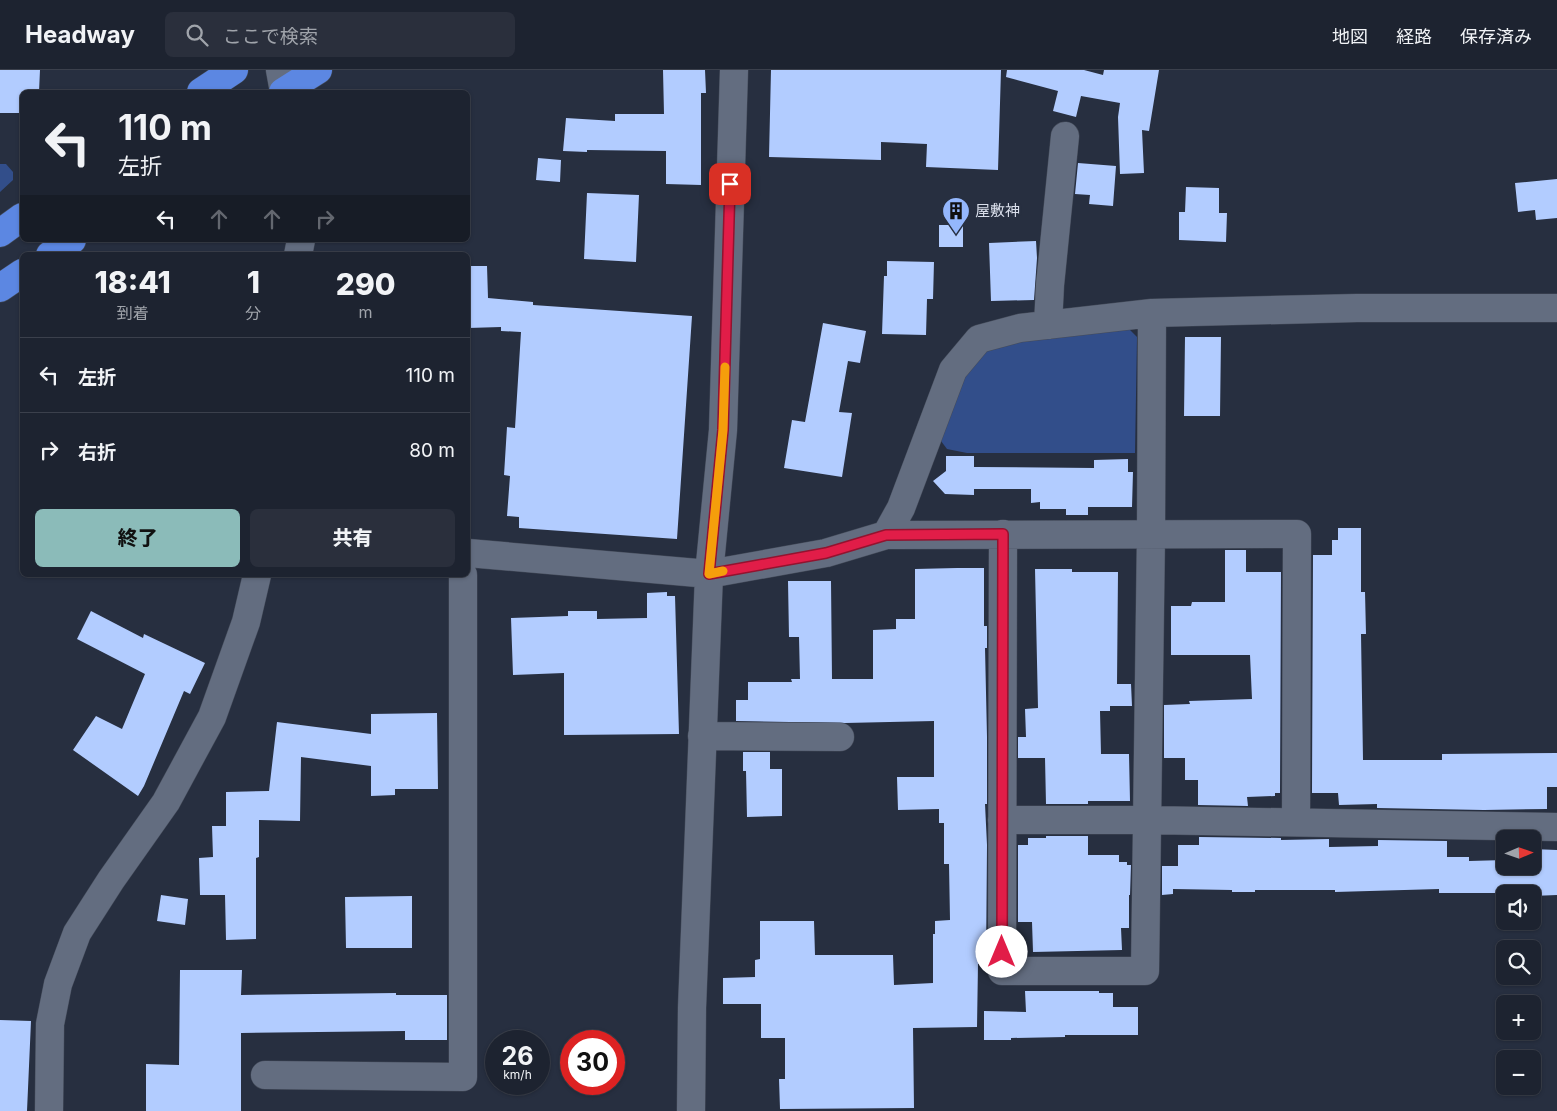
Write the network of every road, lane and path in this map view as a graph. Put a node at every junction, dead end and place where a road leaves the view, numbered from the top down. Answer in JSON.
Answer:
{"nodes":[{"id":1,"x":234,"y":70,"type":"edge"},
{"id":2,"x":280,"y":70,"type":"edge"},
{"id":3,"x":318,"y":70,"type":"edge"},
{"id":4,"x":734,"y":70,"type":"edge"},
{"id":5,"x":204,"y":90,"type":"edge"},
{"id":6,"x":284,"y":90,"type":"edge"},
{"id":7,"x":287,"y":90,"type":"edge"},
{"id":8,"x":1065,"y":136,"type":"dead end"},
{"id":9,"x":20,"y":218,"type":"edge"},
{"id":10,"x":0,"y":233,"type":"edge"},
{"id":11,"x":69,"y":242,"type":"edge"},
{"id":12,"x":54,"y":252,"type":"edge"},
{"id":13,"x":20,"y":274,"type":"edge"},
{"id":14,"x":0,"y":288,"type":"edge"},
{"id":15,"x":1557,"y":308,"type":"edge"},
{"id":16,"x":1152,"y":313,"type":"junction"},
{"id":17,"x":1048,"y":325,"type":"junction"},
{"id":18,"x":1003,"y":534,"type":"junction"},
{"id":19,"x":1151,"y":534,"type":"junction"},
{"id":20,"x":886,"y":535,"type":"junction"},
{"id":21,"x":470,"y":554,"type":"edge"},
{"id":22,"x":709,"y":574,"type":"junction"},
{"id":23,"x":257,"y":577,"type":"edge"},
{"id":24,"x":464,"y":577,"type":"edge"},
{"id":25,"x":702,"y":736,"type":"junction"},
{"id":26,"x":840,"y":737,"type":"dead end"},
{"id":27,"x":1002,"y":820,"type":"junction"},
{"id":28,"x":1146,"y":820,"type":"junction"},
{"id":29,"x":1296,"y":822,"type":"junction"},
{"id":30,"x":1557,"y":827,"type":"edge"},
{"id":31,"x":265,"y":1076,"type":"dead end"},
{"id":32,"x":49,"y":1111,"type":"edge"},
{"id":33,"x":692,"y":1111,"type":"edge"}],
"edges":[{"from":1,"to":5,"type":"highway"},
{"from":2,"to":6,"type":"street"},
{"from":3,"to":7,"type":"highway"},
{"from":4,"to":22,"type":"street"},
{"from":8,"to":17,"type":"street"},
{"from":9,"to":10,"type":"highway"},
{"from":11,"to":12,"type":"highway"},
{"from":13,"to":14,"type":"highway"},
{"from":15,"to":16,"type":"street"},
{"from":16,"to":17,"type":"street"},
{"from":16,"to":19,"type":"street"},
{"from":17,"to":20,"type":"street"},
{"from":18,"to":19,"type":"street"},
{"from":18,"to":20,"type":"street"},
{"from":18,"to":27,"type":"street"},
{"from":19,"to":28,"type":"street"},
{"from":19,"to":29,"type":"street"},
{"from":20,"to":22,"type":"street"},
{"from":21,"to":22,"type":"street"},
{"from":22,"to":25,"type":"street"},
{"from":23,"to":32,"type":"street"},
{"from":24,"to":31,"type":"street"},
{"from":25,"to":26,"type":"street"},
{"from":25,"to":33,"type":"street"},
{"from":27,"to":28,"type":"street"},
{"from":27,"to":28,"type":"street"},
{"from":28,"to":29,"type":"street"},
{"from":29,"to":30,"type":"street"}]}
